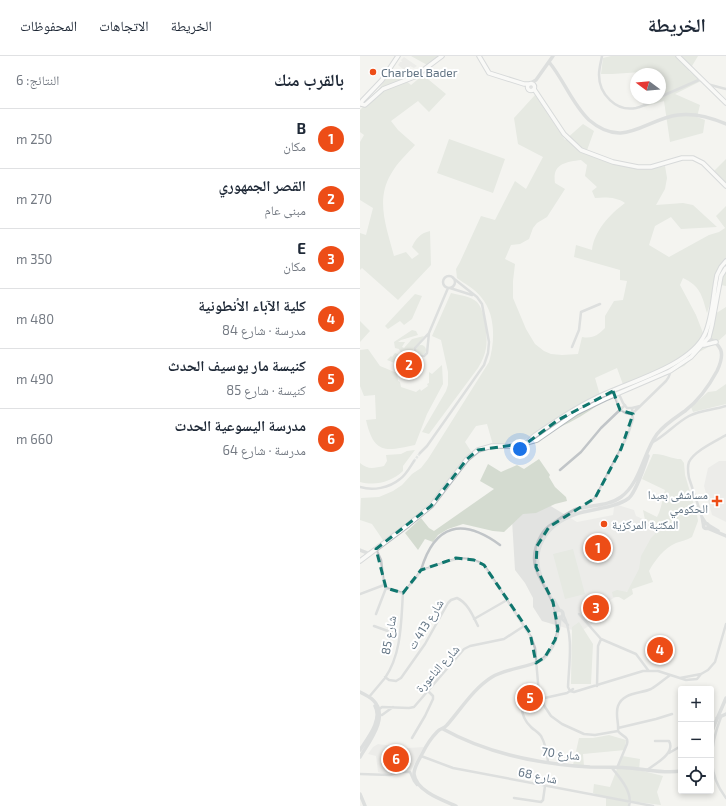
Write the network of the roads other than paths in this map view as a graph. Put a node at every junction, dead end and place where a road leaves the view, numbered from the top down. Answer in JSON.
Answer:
{"nodes":[{"id":1,"x":398,"y":56,"type":"edge"},
{"id":2,"x":442,"y":56,"type":"edge"},
{"id":3,"x":479,"y":56,"type":"edge"},
{"id":4,"x":553,"y":56,"type":"edge"},
{"id":5,"x":602,"y":56,"type":"edge"},
{"id":6,"x":678,"y":56,"type":"edge"},
{"id":7,"x":549,"y":62,"type":"junction"},
{"id":8,"x":701,"y":79,"type":"junction"},
{"id":9,"x":536,"y":80,"type":"junction"},
{"id":10,"x":704,"y":83,"type":"junction"},
{"id":11,"x":529,"y":85,"type":"junction"},
{"id":12,"x":534,"y":88,"type":"junction"},
{"id":13,"x":726,"y":89,"type":"edge"},
{"id":14,"x":666,"y":95,"type":"edge"},
{"id":15,"x":726,"y":103,"type":"edge"},
{"id":16,"x":360,"y":104,"type":"edge"},
{"id":17,"x":646,"y":104,"type":"edge"},
{"id":18,"x":726,"y":124,"type":"edge"},
{"id":19,"x":726,"y":186,"type":"edge"},
{"id":20,"x":726,"y":261,"type":"edge"},
{"id":21,"x":726,"y":268,"type":"edge"},
{"id":22,"x":453,"y":278,"type":"junction"},
{"id":23,"x":448,"y":288,"type":"junction"},
{"id":24,"x":475,"y":296,"type":"junction"},
{"id":25,"x":600,"y":304,"type":"dead end"},
{"id":26,"x":429,"y":333,"type":"junction"},
{"id":27,"x":704,"y":335,"type":"junction"},
{"id":28,"x":709,"y":337,"type":"junction"},
{"id":29,"x":716,"y":342,"type":"junction"},
{"id":30,"x":703,"y":345,"type":"junction"},
{"id":31,"x":572,"y":346,"type":"dead end"},
{"id":32,"x":669,"y":369,"type":"junction"},
{"id":33,"x":616,"y":392,"type":"junction"},
{"id":34,"x":621,"y":399,"type":"junction"},
{"id":35,"x":617,"y":401,"type":"junction"},
{"id":36,"x":625,"y":406,"type":"junction"},
{"id":37,"x":640,"y":406,"type":"junction"},
{"id":38,"x":726,"y":406,"type":"edge"},
{"id":39,"x":630,"y":408,"type":"junction"},
{"id":40,"x":620,"y":410,"type":"junction"},
{"id":41,"x":633,"y":413,"type":"junction"},
{"id":42,"x":628,"y":414,"type":"junction"},
{"id":43,"x":726,"y":435,"type":"edge"},
{"id":44,"x":654,"y":441,"type":"junction"},
{"id":45,"x":420,"y":453,"type":"tunnel mouth"},
{"id":46,"x":414,"y":461,"type":"tunnel mouth"},
{"id":47,"x":560,"y":470,"type":"dead end"},
{"id":48,"x":360,"y":487,"type":"edge"},
{"id":49,"x":595,"y":498,"type":"junction"},
{"id":50,"x":596,"y":505,"type":"junction"},
{"id":51,"x":583,"y":508,"type":"junction"},
{"id":52,"x":706,"y":525,"type":"joint"},
{"id":53,"x":550,"y":528,"type":"junction"},
{"id":54,"x":725,"y":536,"type":"edge"},
{"id":55,"x":500,"y":545,"type":"dead end"},
{"id":56,"x":376,"y":549,"type":"junction"},
{"id":57,"x":360,"y":550,"type":"edge"},
{"id":58,"x":370,"y":554,"type":"junction"},
{"id":59,"x":360,"y":561,"type":"edge"},
{"id":60,"x":421,"y":570,"type":"junction"},
{"id":61,"x":385,"y":586,"type":"junction"},
{"id":62,"x":403,"y":593,"type":"junction"},
{"id":63,"x":360,"y":594,"type":"edge"},
{"id":64,"x":507,"y":600,"type":"junction"},
{"id":65,"x":376,"y":614,"type":"dead end"},
{"id":66,"x":559,"y":614,"type":"junction"},
{"id":67,"x":579,"y":614,"type":"dead end"},
{"id":68,"x":474,"y":619,"type":"junction"},
{"id":69,"x":726,"y":624,"type":"edge"},
{"id":70,"x":374,"y":626,"type":"dead end"},
{"id":71,"x":478,"y":626,"type":"dead end"},
{"id":72,"x":524,"y":626,"type":"junction"},
{"id":73,"x":400,"y":635,"type":"junction"},
{"id":74,"x":601,"y":639,"type":"junction"},
{"id":75,"x":536,"y":663,"type":"junction"},
{"id":76,"x":648,"y":671,"type":"junction"},
{"id":77,"x":669,"y":676,"type":"junction"},
{"id":78,"x":385,"y":677,"type":"junction"},
{"id":79,"x":527,"y":684,"type":"dead end"},
{"id":80,"x":597,"y":686,"type":"junction"},
{"id":81,"x":572,"y":690,"type":"junction"},
{"id":82,"x":428,"y":691,"type":"junction"},
{"id":83,"x":360,"y":692,"type":"edge"},
{"id":84,"x":369,"y":698,"type":"junction"},
{"id":85,"x":726,"y":698,"type":"edge"},
{"id":86,"x":540,"y":699,"type":"junction"},
{"id":87,"x":393,"y":708,"type":"junction"},
{"id":88,"x":381,"y":709,"type":"junction"},
{"id":89,"x":383,"y":714,"type":"junction"},
{"id":90,"x":672,"y":714,"type":"dead end"},
{"id":91,"x":726,"y":714,"type":"edge"},
{"id":92,"x":719,"y":717,"type":"junction"},
{"id":93,"x":714,"y":727,"type":"edge"},
{"id":94,"x":443,"y":728,"type":"junction"},
{"id":95,"x":618,"y":729,"type":"junction"},
{"id":96,"x":412,"y":738,"type":"dead end"},
{"id":97,"x":656,"y":741,"type":"dead end"},
{"id":98,"x":678,"y":748,"type":"edge"},
{"id":99,"x":360,"y":750,"type":"edge"},
{"id":100,"x":667,"y":754,"type":"junction"},
{"id":101,"x":421,"y":756,"type":"junction"},
{"id":102,"x":360,"y":757,"type":"edge"},
{"id":103,"x":548,"y":762,"type":"junction"},
{"id":104,"x":612,"y":767,"type":"junction"},
{"id":105,"x":617,"y":768,"type":"junction"},
{"id":106,"x":646,"y":770,"type":"junction"},
{"id":107,"x":678,"y":772,"type":"edge"},
{"id":108,"x":360,"y":774,"type":"edge"},
{"id":109,"x":545,"y":786,"type":"junction"},
{"id":110,"x":424,"y":789,"type":"junction"},
{"id":111,"x":360,"y":794,"type":"edge"},
{"id":112,"x":514,"y":798,"type":"dead end"},
{"id":113,"x":726,"y":798,"type":"edge"},
{"id":114,"x":630,"y":801,"type":"junction"},
{"id":115,"x":365,"y":806,"type":"edge"},
{"id":116,"x":456,"y":806,"type":"edge"},
{"id":117,"x":629,"y":806,"type":"edge"},
{"id":118,"x":653,"y":806,"type":"edge"}],
"edges":[{"from":1,"to":16,"type":"main road"},
{"from":2,"to":16,"type":"main road"},
{"from":3,"to":11,"type":"main road"},
{"from":4,"to":7,"type":"street"},
{"from":5,"to":17,"type":"street"},
{"from":6,"to":8,"type":"main road"},
{"from":7,"to":9,"type":"street"},
{"from":7,"to":18,"type":"street"},
{"from":8,"to":10,"type":"main road"},
{"from":8,"to":14,"type":"street"},
{"from":9,"to":11,"type":"street"},
{"from":9,"to":12,"type":"street"},
{"from":10,"to":13,"type":"street"},
{"from":10,"to":15,"type":"main road"},
{"from":11,"to":12,"type":"main road"},
{"from":11,"to":12,"type":"main road"},
{"from":12,"to":19,"type":"main road"},
{"from":20,"to":27,"type":"main road"},
{"from":21,"to":28,"type":"main road"},
{"from":22,"to":23,"type":"street"},
{"from":22,"to":23,"type":"street"},
{"from":22,"to":24,"type":"street"},
{"from":23,"to":24,"type":"street"},
{"from":23,"to":26,"type":"street"},
{"from":24,"to":45,"type":"street"},
{"from":25,"to":31,"type":"street"},
{"from":26,"to":26,"type":"street"},
{"from":27,"to":28,"type":"street"},
{"from":27,"to":32,"type":"main road"},
{"from":28,"to":29,"type":"street"},
{"from":28,"to":30,"type":"main road"},
{"from":29,"to":30,"type":"main road"},
{"from":29,"to":44,"type":"street"},
{"from":30,"to":32,"type":"main road"},
{"from":32,"to":33,"type":"main road"},
{"from":32,"to":37,"type":"street"},
{"from":33,"to":34,"type":"street"},
{"from":33,"to":35,"type":"street"},
{"from":33,"to":56,"type":"main road"},
{"from":34,"to":35,"type":"street"},
{"from":34,"to":36,"type":"street"},
{"from":35,"to":40,"type":"street"},
{"from":36,"to":39,"type":"street"},
{"from":36,"to":40,"type":"street"},
{"from":37,"to":39,"type":"street"},
{"from":37,"to":41,"type":"street"},
{"from":38,"to":44,"type":"street"},
{"from":39,"to":41,"type":"street"},
{"from":39,"to":42,"type":"street"},
{"from":40,"to":42,"type":"street"},
{"from":40,"to":47,"type":"street"},
{"from":41,"to":42,"type":"street"},
{"from":41,"to":49,"type":"street"},
{"from":43,"to":52,"type":"street"},
{"from":44,"to":50,"type":"street"},
{"from":44,"to":53,"type":"street"},
{"from":46,"to":48,"type":"street"},
{"from":49,"to":50,"type":"street"},
{"from":49,"to":51,"type":"street"},
{"from":50,"to":51,"type":"street"},
{"from":51,"to":53,"type":"street"},
{"from":52,"to":54,"type":"street"},
{"from":53,"to":66,"type":"street"},
{"from":55,"to":60,"type":"street"},
{"from":56,"to":58,"type":"main road"},
{"from":56,"to":61,"type":"street"},
{"from":57,"to":58,"type":"street"},
{"from":58,"to":59,"type":"main road"},
{"from":60,"to":62,"type":"street"},
{"from":60,"to":64,"type":"street"},
{"from":61,"to":62,"type":"street"},
{"from":61,"to":63,"type":"street"},
{"from":61,"to":65,"type":"street"},
{"from":62,"to":73,"type":"street","name":"شارع 85"},
{"from":64,"to":68,"type":"street"},
{"from":64,"to":72,"type":"street"},
{"from":66,"to":75,"type":"street"},
{"from":66,"to":81,"type":"street"},
{"from":67,"to":74,"type":"street"},
{"from":68,"to":71,"type":"street","name":"شارع 413 ت"},
{"from":68,"to":78,"type":"street","name":"شارع 413 ت"},
{"from":69,"to":77,"type":"street"},
{"from":70,"to":73,"type":"street"},
{"from":72,"to":75,"type":"street"},
{"from":72,"to":82,"type":"street","name":"شارع الناعورة"},
{"from":73,"to":78,"type":"street","name":"شارع 85"},
{"from":74,"to":76,"type":"street"},
{"from":74,"to":80,"type":"street"},
{"from":75,"to":86,"type":"street"},
{"from":75,"to":94,"type":"street"},
{"from":76,"to":77,"type":"street"},
{"from":76,"to":80,"type":"street"},
{"from":77,"to":95,"type":"street"},
{"from":78,"to":84,"type":"street","name":"شارع 85"},
{"from":79,"to":103,"type":"street"},
{"from":80,"to":81,"type":"street"},
{"from":81,"to":86,"type":"street"},
{"from":82,"to":87,"type":"street","name":"شارع الناعورة"},
{"from":82,"to":96,"type":"street"},
{"from":83,"to":84,"type":"street"},
{"from":84,"to":88,"type":"street"},
{"from":84,"to":88,"type":"street"},
{"from":85,"to":92,"type":"street"},
{"from":86,"to":95,"type":"street"},
{"from":87,"to":88,"type":"street","name":"شارع الناعورة"},
{"from":87,"to":89,"type":"street","name":"شارع الناعورة"},
{"from":88,"to":89,"type":"street"},
{"from":88,"to":89,"type":"street"},
{"from":88,"to":99,"type":"street"},
{"from":89,"to":102,"type":"street"},
{"from":90,"to":95,"type":"street"},
{"from":91,"to":92,"type":"street"},
{"from":92,"to":93,"type":"street"},
{"from":92,"to":113,"type":"street"},
{"from":94,"to":101,"type":"street"},
{"from":94,"to":103,"type":"street","name":"شارع 70"},
{"from":95,"to":105,"type":"street"},
{"from":97,"to":100,"type":"street"},
{"from":98,"to":100,"type":"street"},
{"from":100,"to":106,"type":"street"},
{"from":101,"to":109,"type":"street","name":"شارع 68"},
{"from":101,"to":110,"type":"street"},
{"from":103,"to":104,"type":"street","name":"شارع 70"},
{"from":104,"to":105,"type":"street","name":"شارع 70"},
{"from":104,"to":114,"type":"street"},
{"from":105,"to":106,"type":"street","name":"شارع 70"},
{"from":106,"to":107,"type":"street","name":"شارع 70"},
{"from":108,"to":110,"type":"street"},
{"from":109,"to":112,"type":"street"},
{"from":109,"to":114,"type":"street","name":"شارع 68"},
{"from":110,"to":116,"type":"street"},
{"from":111,"to":115,"type":"street"},
{"from":114,"to":117,"type":"street"},
{"from":114,"to":118,"type":"street","name":"شارع 68"}]}
